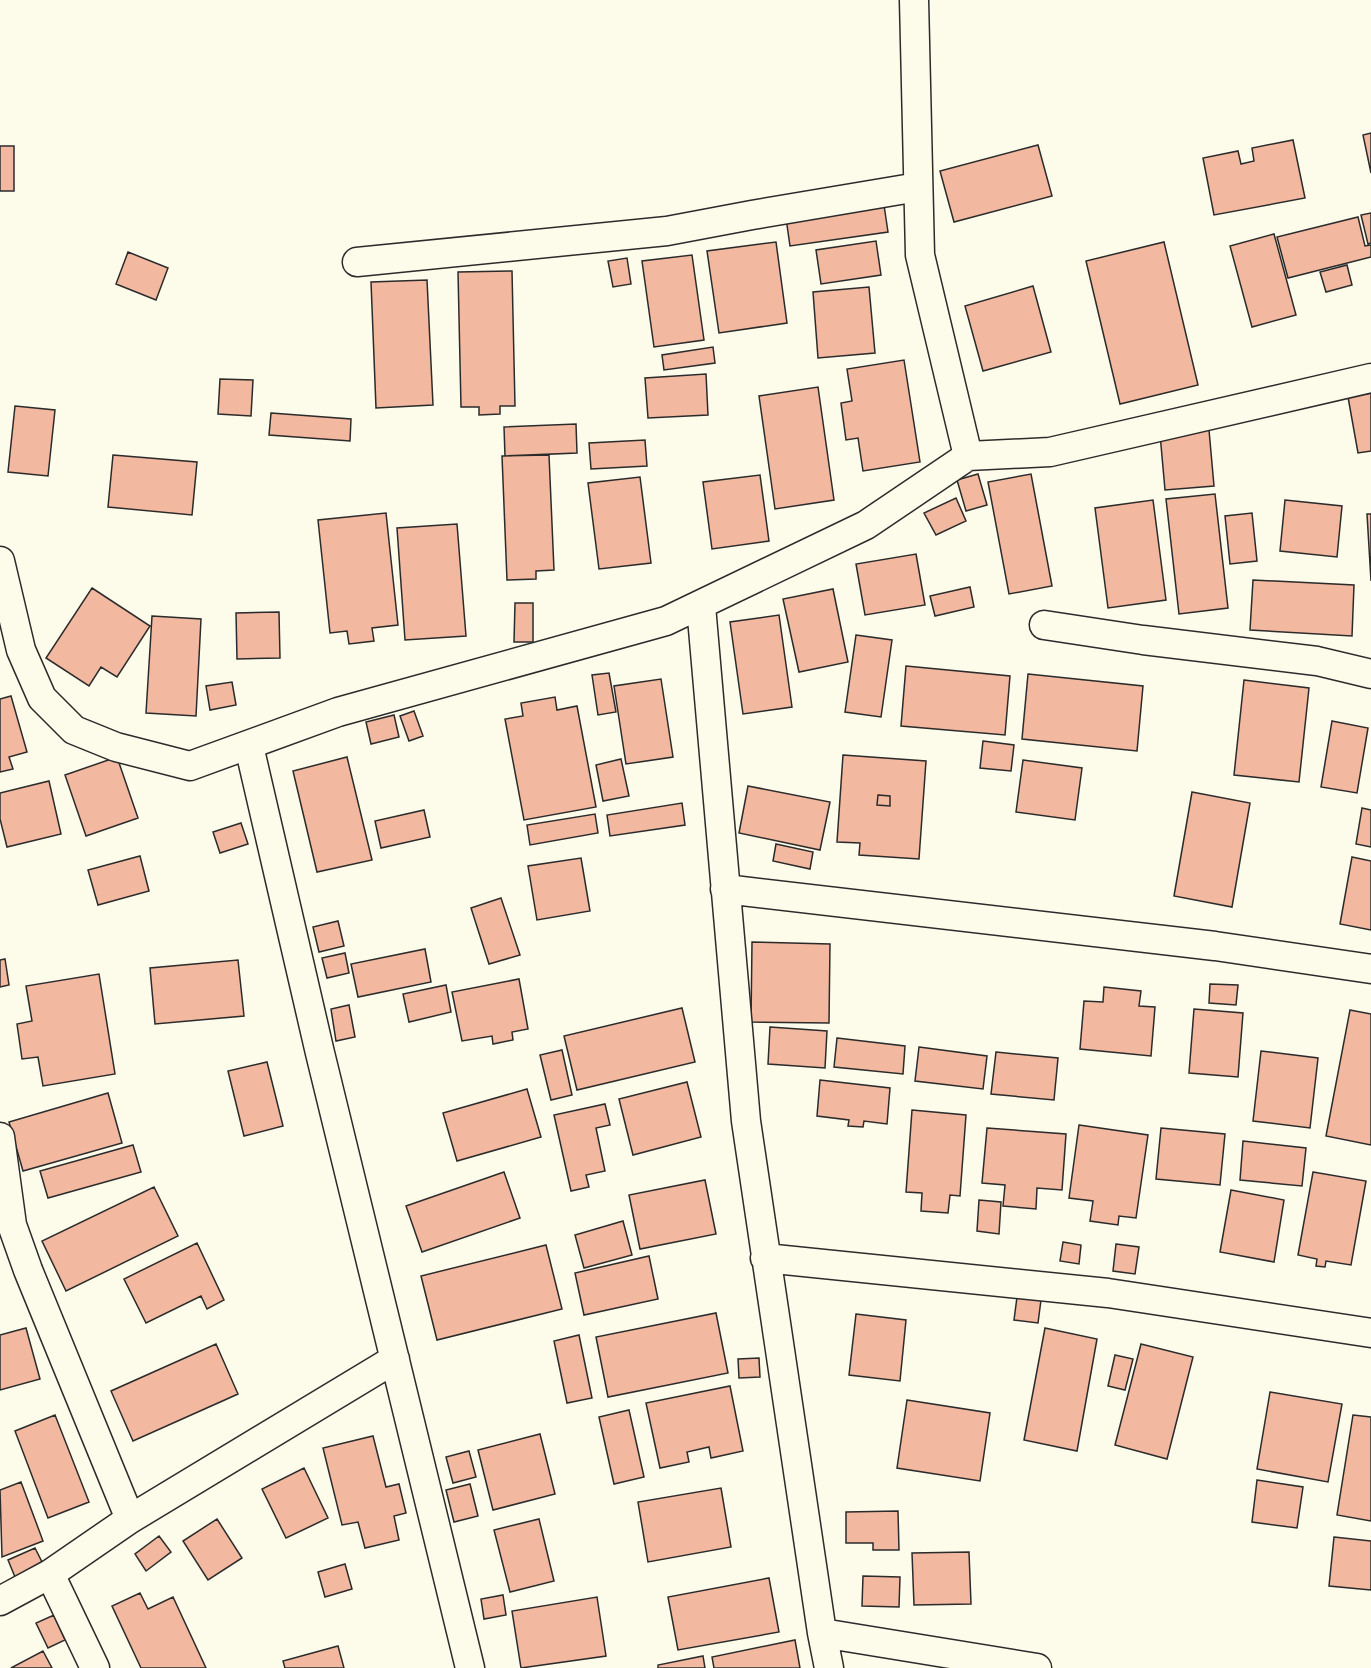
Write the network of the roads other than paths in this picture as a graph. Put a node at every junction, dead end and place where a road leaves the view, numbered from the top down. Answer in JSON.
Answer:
{"nodes":[{"id":1,"x":914,"y":0,"type":"edge"},
{"id":2,"x":918,"y":188,"type":"junction"},
{"id":3,"x":357,"y":262,"type":"dead end"},
{"id":4,"x":1371,"y":378,"type":"edge"},
{"id":5,"x":968,"y":456,"type":"junction"},
{"id":6,"x":0,"y":561,"type":"edge"},
{"id":7,"x":701,"y":606,"type":"junction"},
{"id":8,"x":1044,"y":625,"type":"dead end"},
{"id":9,"x":1371,"y":674,"type":"edge"},
{"id":10,"x":249,"y":746,"type":"junction"},
{"id":11,"x":725,"y":889,"type":"junction"},
{"id":12,"x":1371,"y":969,"type":"edge"},
{"id":13,"x":0,"y":1137,"type":"edge"},
{"id":14,"x":765,"y":1258,"type":"junction"},
{"id":15,"x":1371,"y":1333,"type":"edge"},
{"id":16,"x":395,"y":1359,"type":"junction"},
{"id":17,"x":130,"y":1519,"type":"junction"},
{"id":18,"x":50,"y":1574,"type":"junction"},
{"id":19,"x":0,"y":1601,"type":"edge"},
{"id":20,"x":822,"y":1633,"type":"junction"},
{"id":21,"x":95,"y":1668,"type":"edge"},
{"id":22,"x":470,"y":1668,"type":"edge"},
{"id":23,"x":830,"y":1668,"type":"edge"},
{"id":24,"x":1037,"y":1668,"type":"edge"}],
"edges":[{"from":1,"to":2,"type":"street"},
{"from":2,"to":3,"type":"street"},
{"from":2,"to":5,"type":"street"},
{"from":4,"to":5,"type":"street"},
{"from":5,"to":7,"type":"street"},
{"from":6,"to":10,"type":"street"},
{"from":7,"to":10,"type":"street"},
{"from":7,"to":11,"type":"street"},
{"from":8,"to":9,"type":"street"},
{"from":10,"to":16,"type":"street"},
{"from":11,"to":12,"type":"street"},
{"from":11,"to":14,"type":"street"},
{"from":13,"to":17,"type":"street"},
{"from":14,"to":15,"type":"street"},
{"from":14,"to":20,"type":"street"},
{"from":16,"to":17,"type":"street"},
{"from":16,"to":22,"type":"street"},
{"from":17,"to":18,"type":"street"},
{"from":18,"to":19,"type":"street"},
{"from":18,"to":21,"type":"street"},
{"from":20,"to":23,"type":"street"},
{"from":20,"to":24,"type":"street"}]}
